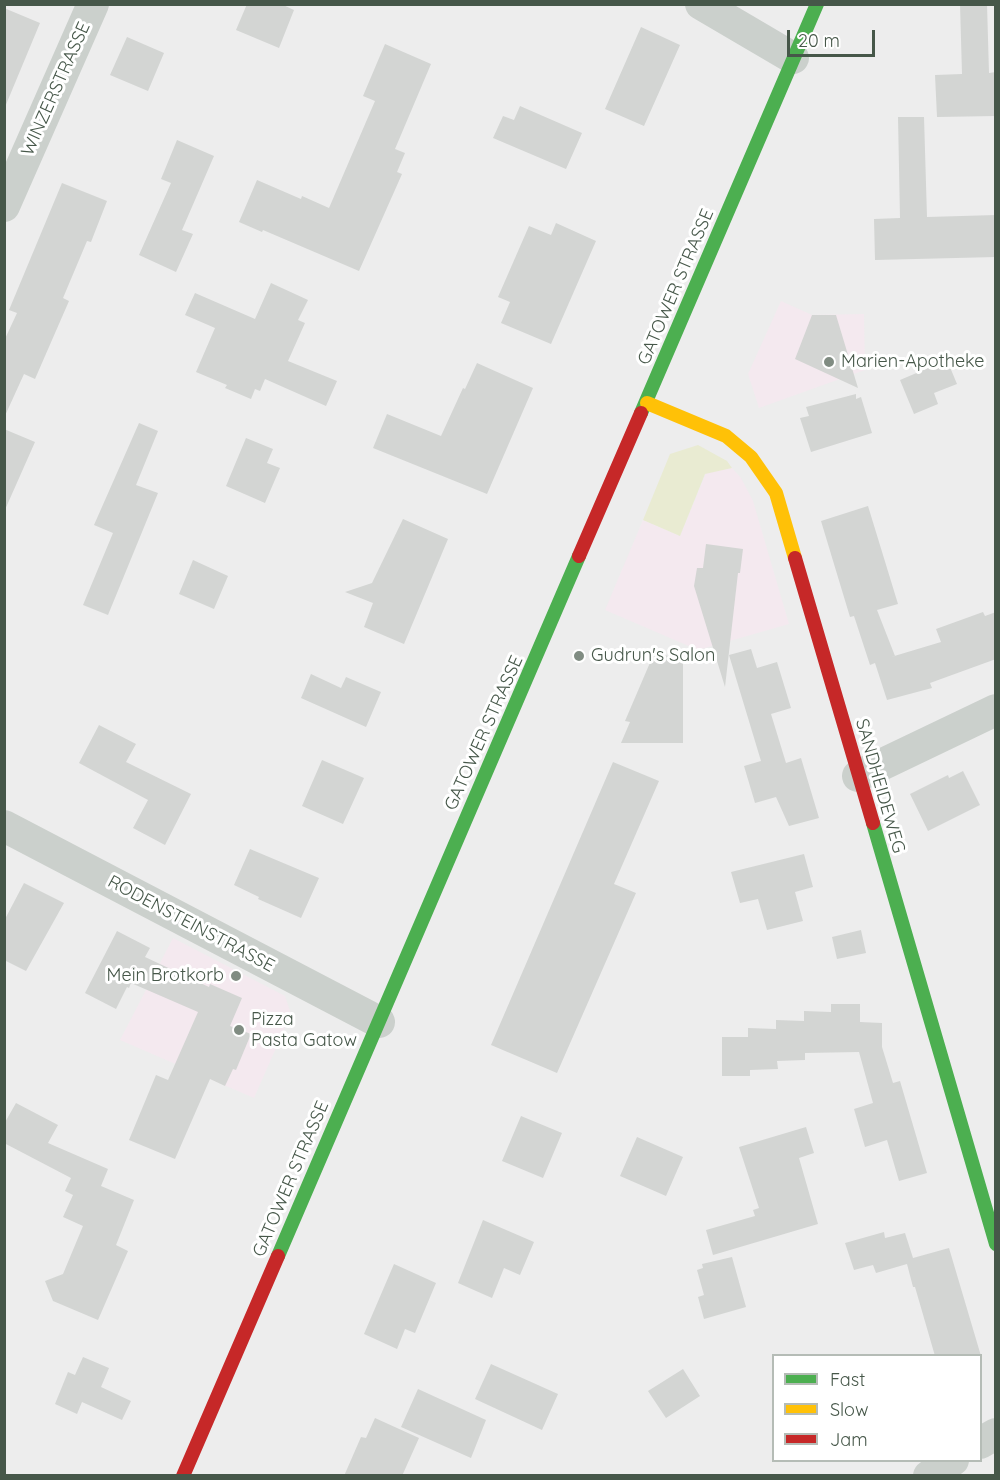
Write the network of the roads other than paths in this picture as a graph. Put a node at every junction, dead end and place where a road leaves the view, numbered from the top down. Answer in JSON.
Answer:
{"nodes":[{"id":1,"x":93,"y":4,"type":"edge"},
{"id":2,"x":701,"y":4,"type":"edge"},
{"id":3,"x":817,"y":4,"type":"edge"},
{"id":4,"x":793,"y":58,"type":"junction"},
{"id":5,"x":4,"y":206,"type":"edge"},
{"id":6,"x":647,"y":403,"type":"junction"},
{"id":7,"x":996,"y":710,"type":"edge"},
{"id":8,"x":858,"y":776,"type":"junction"},
{"id":9,"x":4,"y":826,"type":"edge"},
{"id":10,"x":379,"y":1022,"type":"junction"},
{"id":11,"x":996,"y":1244,"type":"edge"},
{"id":12,"x":996,"y":1434,"type":"edge"},
{"id":13,"x":982,"y":1442,"type":"edge"},
{"id":14,"x":951,"y":1462,"type":"edge"},
{"id":15,"x":183,"y":1476,"type":"edge"},
{"id":16,"x":929,"y":1476,"type":"edge"}],
"edges":[{"from":1,"to":5,"type":"street","name":"WINZERSTRASSE"},
{"from":2,"to":4,"type":"street"},
{"from":3,"to":4,"type":"main road","name":"GATOWER STRASSE"},
{"from":4,"to":6,"type":"main road","name":"GATOWER STRASSE"},
{"from":6,"to":8,"type":"main road","name":"SANDHEIDEWEG"},
{"from":6,"to":10,"type":"main road","name":"GATOWER STRASSE"},
{"from":7,"to":8,"type":"street"},
{"from":8,"to":11,"type":"main road","name":"SANDHEIDEWEG"},
{"from":9,"to":10,"type":"street","name":"RODENSTEINSTRASSE"},
{"from":10,"to":15,"type":"main road","name":"GATOWER STRASSE"},
{"from":12,"to":13,"type":"street"},
{"from":14,"to":16,"type":"street"}]}
